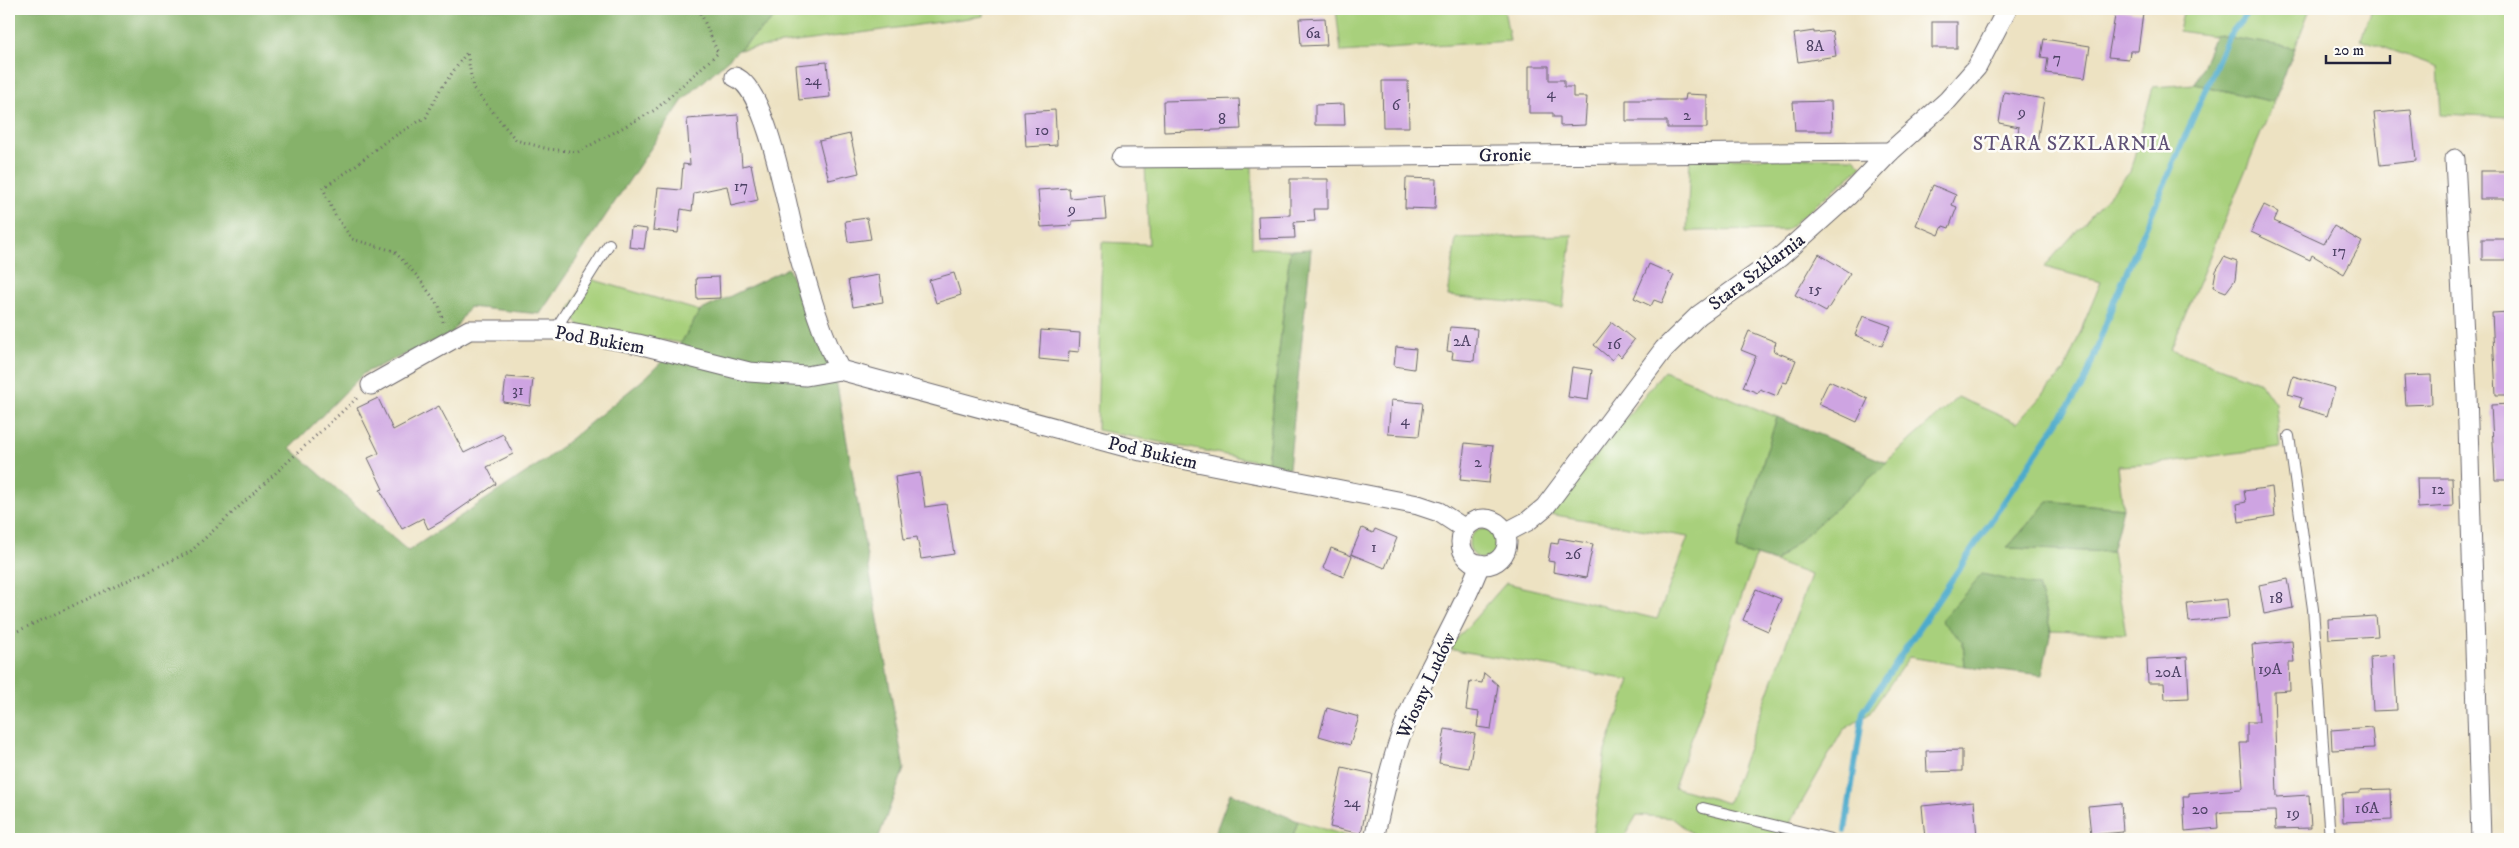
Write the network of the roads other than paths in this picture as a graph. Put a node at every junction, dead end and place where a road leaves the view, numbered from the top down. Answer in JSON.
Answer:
{"nodes":[{"id":1,"x":2006,"y":9,"type":"edge"},
{"id":2,"x":735,"y":77,"type":"dead end"},
{"id":3,"x":1890,"y":152,"type":"junction"},
{"id":4,"x":1121,"y":158,"type":"dead end"},
{"id":5,"x":2456,"y":160,"type":"dead end"},
{"id":6,"x":609,"y":244,"type":"dead end"},
{"id":7,"x":559,"y":330,"type":"junction"},
{"id":8,"x":840,"y":370,"type":"junction"},
{"id":9,"x":371,"y":385,"type":"road end"},
{"id":10,"x":2289,"y":436,"type":"dead end"},
{"id":11,"x":1465,"y":529,"type":"junction"},
{"id":12,"x":1504,"y":533,"type":"junction"},
{"id":13,"x":1480,"y":564,"type":"junction"},
{"id":14,"x":1703,"y":808,"type":"dead end"},
{"id":15,"x":1374,"y":839,"type":"edge"},
{"id":16,"x":1831,"y":839,"type":"edge"},
{"id":17,"x":2330,"y":839,"type":"edge"},
{"id":18,"x":2481,"y":839,"type":"edge"}],
"edges":[{"from":1,"to":3,"type":"street","name":"Stara Szklarnia"},
{"from":2,"to":8,"type":"street"},
{"from":3,"to":4,"type":"street","name":"Gronie"},
{"from":3,"to":12,"type":"street","name":"Stara Szklarnia"},
{"from":5,"to":18,"type":"street"},
{"from":6,"to":7,"type":"lane"},
{"from":7,"to":8,"type":"street","name":"Pod Bukiem"},
{"from":7,"to":9,"type":"street","name":"Pod Bukiem"},
{"from":8,"to":11,"type":"street","name":"Pod Bukiem"},
{"from":10,"to":17,"type":"lane"},
{"from":11,"to":12,"type":"street"},
{"from":11,"to":13,"type":"street"},
{"from":12,"to":13,"type":"street"},
{"from":13,"to":15,"type":"street","name":"Wiosny Ludów"},
{"from":14,"to":16,"type":"lane"}]}
